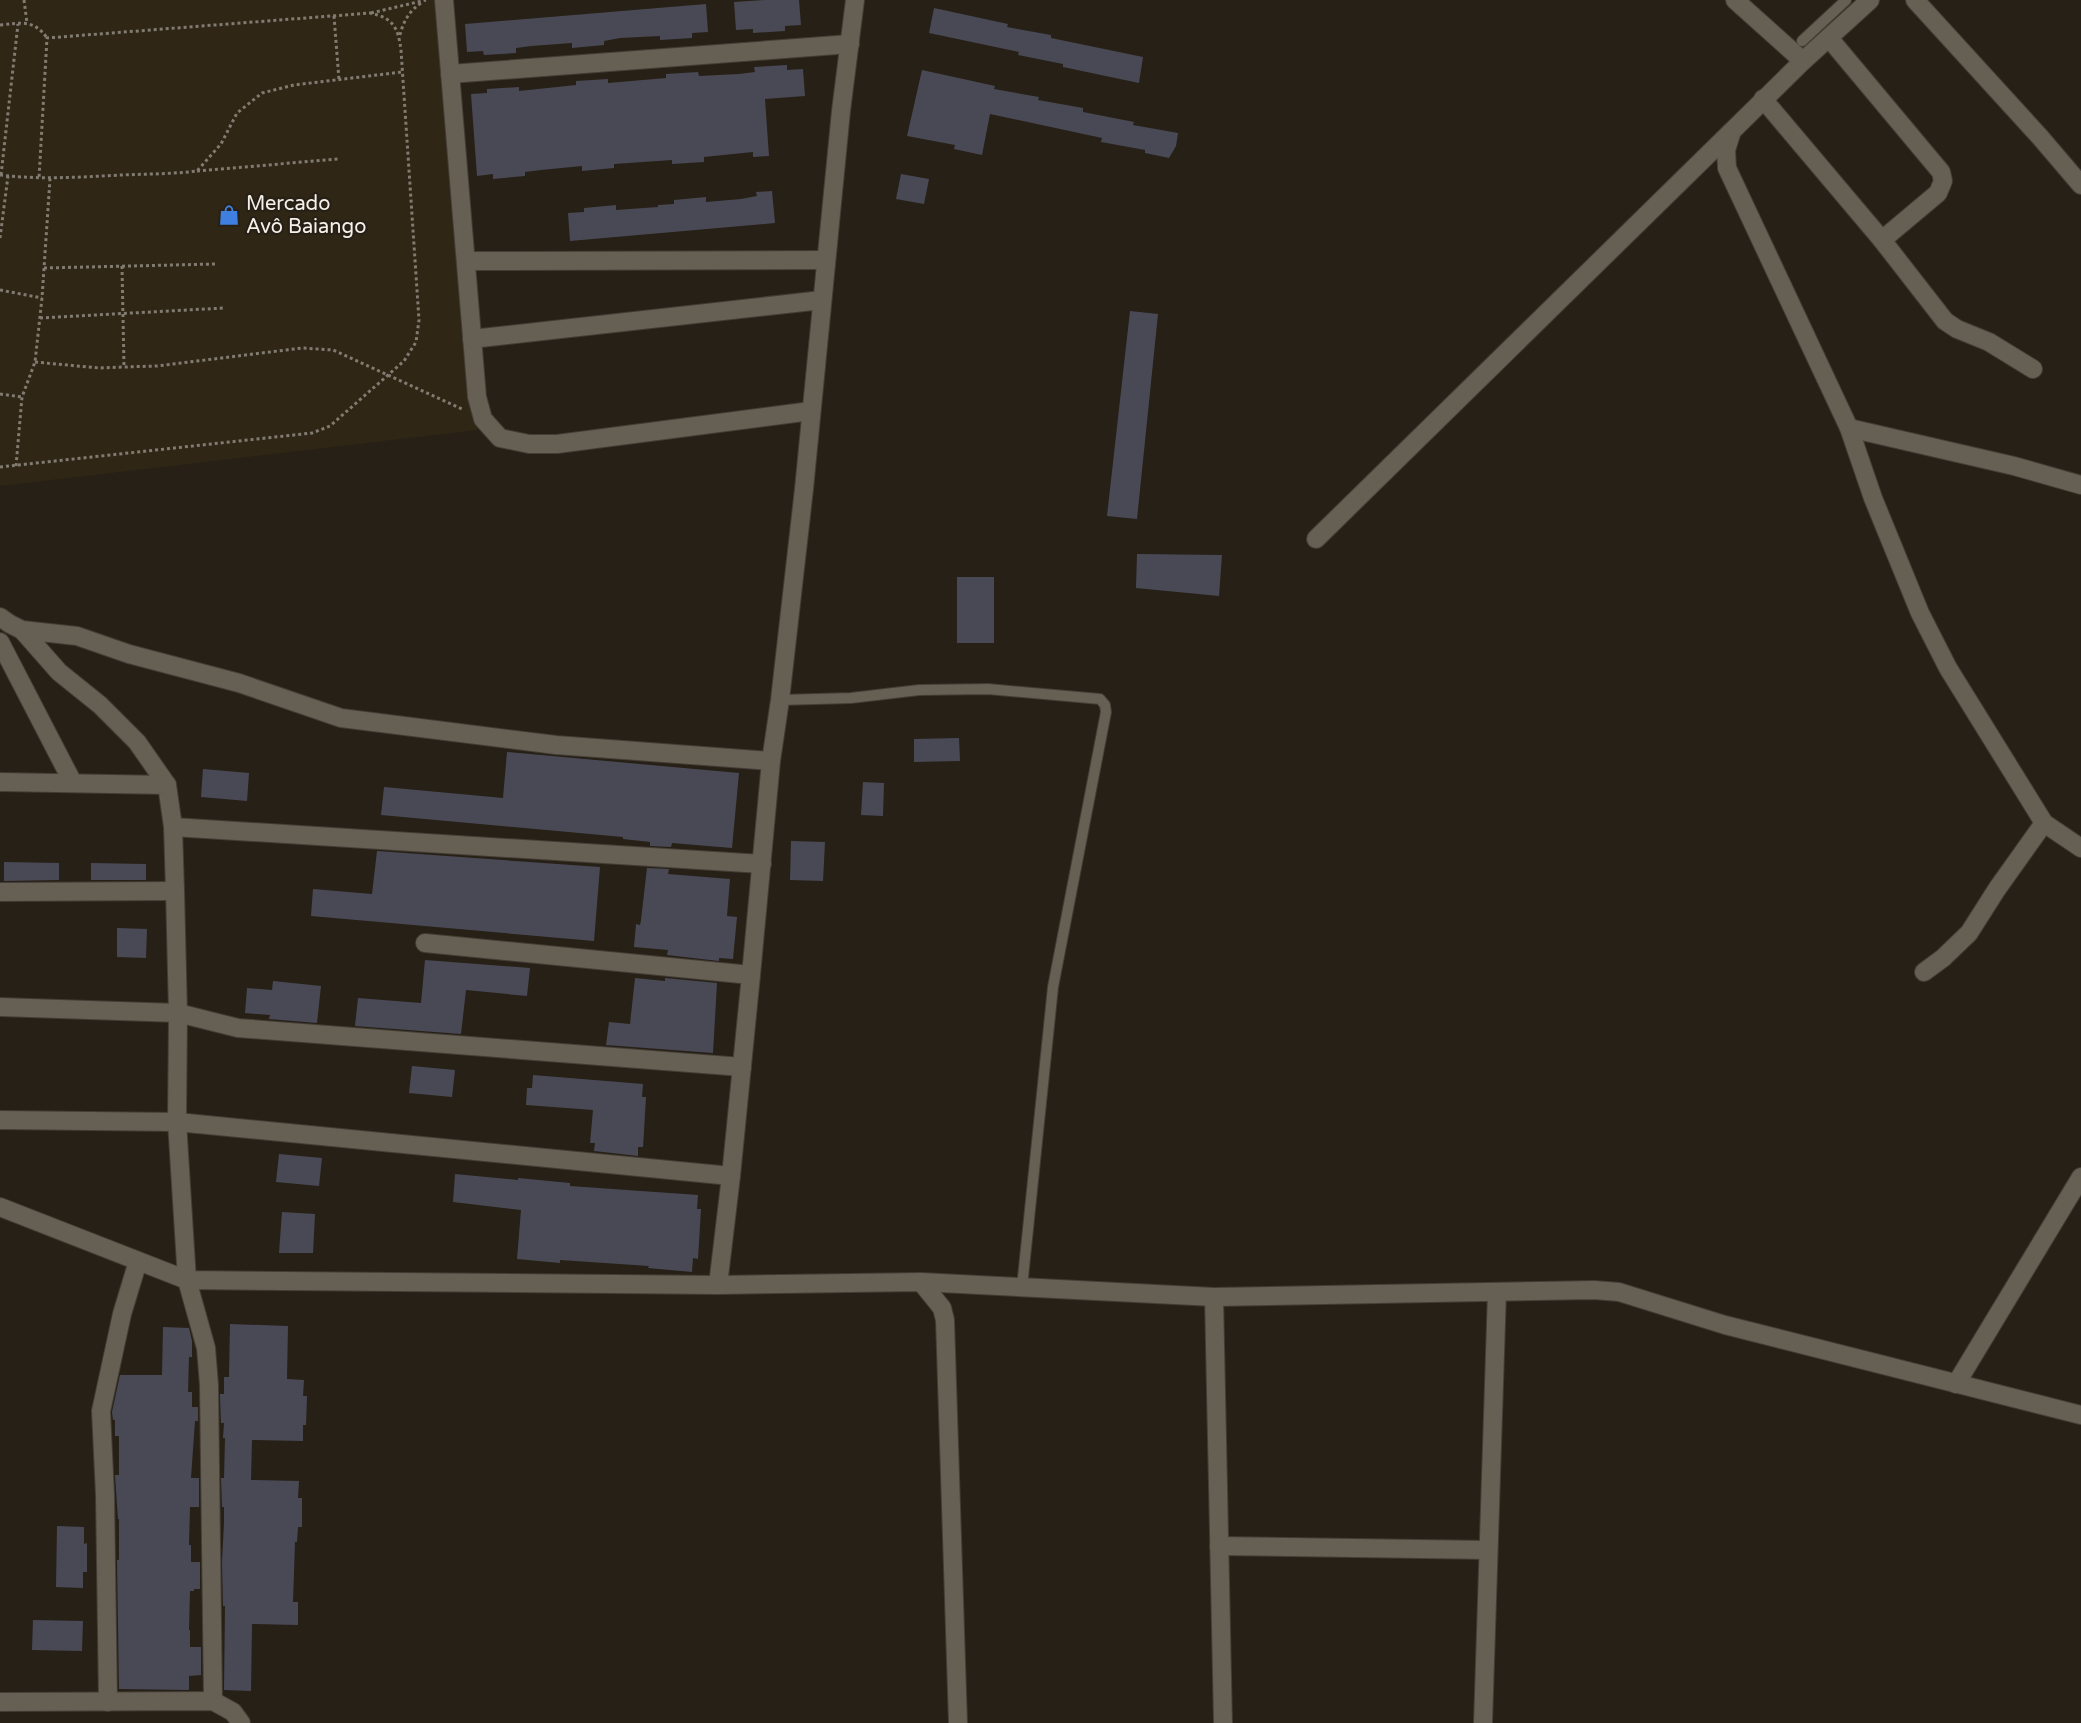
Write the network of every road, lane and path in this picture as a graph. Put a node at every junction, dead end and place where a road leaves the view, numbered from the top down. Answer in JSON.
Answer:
{"nodes":[{"id":1,"x":24,"y":0,"type":"edge"},
{"id":2,"x":427,"y":0,"type":"edge"},
{"id":3,"x":444,"y":0,"type":"edge"},
{"id":4,"x":855,"y":0,"type":"edge"},
{"id":5,"x":1735,"y":0,"type":"edge"},
{"id":6,"x":1846,"y":0,"type":"edge"},
{"id":7,"x":1870,"y":0,"type":"edge"},
{"id":8,"x":1915,"y":0,"type":"edge"},
{"id":9,"x":370,"y":13,"type":"junction"},
{"id":10,"x":334,"y":16,"type":"junction"},
{"id":11,"x":27,"y":23,"type":"junction"},
{"id":12,"x":18,"y":24,"type":"junction"},
{"id":13,"x":0,"y":25,"type":"edge"},
{"id":14,"x":399,"y":37,"type":"junction"},
{"id":15,"x":47,"y":38,"type":"junction"},
{"id":16,"x":1829,"y":38,"type":"junction"},
{"id":17,"x":1802,"y":41,"type":"dead end"},
{"id":18,"x":850,"y":45,"type":"junction"},
{"id":19,"x":1803,"y":62,"type":"junction"},
{"id":20,"x":402,"y":72,"type":"junction"},
{"id":21,"x":450,"y":74,"type":"junction"},
{"id":22,"x":339,"y":80,"type":"junction"},
{"id":23,"x":1763,"y":99,"type":"junction"},
{"id":24,"x":1732,"y":131,"type":"junction"},
{"id":25,"x":338,"y":159,"type":"dead end"},
{"id":26,"x":197,"y":171,"type":"junction"},
{"id":27,"x":1,"y":175,"type":"edge"},
{"id":28,"x":8,"y":176,"type":"junction"},
{"id":29,"x":39,"y":178,"type":"junction"},
{"id":30,"x":50,"y":179,"type":"junction"},
{"id":31,"x":2081,"y":185,"type":"edge"},
{"id":32,"x":0,"y":238,"type":"edge"},
{"id":33,"x":1882,"y":240,"type":"junction"},
{"id":34,"x":826,"y":260,"type":"junction"},
{"id":35,"x":466,"y":261,"type":"junction"},
{"id":36,"x":216,"y":264,"type":"dead end"},
{"id":37,"x":123,"y":266,"type":"junction"},
{"id":38,"x":44,"y":268,"type":"junction"},
{"id":39,"x":0,"y":290,"type":"edge"},
{"id":40,"x":42,"y":298,"type":"junction"},
{"id":41,"x":822,"y":300,"type":"junction"},
{"id":42,"x":224,"y":308,"type":"dead end"},
{"id":43,"x":123,"y":313,"type":"junction"},
{"id":44,"x":40,"y":318,"type":"junction"},
{"id":45,"x":472,"y":339,"type":"junction"},
{"id":46,"x":35,"y":362,"type":"junction"},
{"id":47,"x":124,"y":367,"type":"junction"},
{"id":48,"x":2032,"y":369,"type":"dead end"},
{"id":49,"x":386,"y":375,"type":"junction"},
{"id":50,"x":0,"y":394,"type":"edge"},
{"id":51,"x":22,"y":397,"type":"junction"},
{"id":52,"x":811,"y":411,"type":"junction"},
{"id":53,"x":483,"y":419,"type":"junction"},
{"id":54,"x":1849,"y":428,"type":"junction"},
{"id":55,"x":16,"y":466,"type":"junction"},
{"id":56,"x":0,"y":467,"type":"edge"},
{"id":57,"x":2081,"y":485,"type":"edge"},
{"id":58,"x":1316,"y":539,"type":"dead end"},
{"id":59,"x":11,"y":624,"type":"edge"},
{"id":60,"x":0,"y":642,"type":"edge"},
{"id":61,"x":25,"y":690,"type":"junction"},
{"id":62,"x":780,"y":700,"type":"junction"},
{"id":63,"x":771,"y":761,"type":"junction"},
{"id":64,"x":0,"y":782,"type":"edge"},
{"id":65,"x":74,"y":783,"type":"junction"},
{"id":66,"x":167,"y":785,"type":"junction"},
{"id":67,"x":2044,"y":823,"type":"junction"},
{"id":68,"x":173,"y":827,"type":"junction"},
{"id":69,"x":2081,"y":848,"type":"edge"},
{"id":70,"x":762,"y":864,"type":"junction"},
{"id":71,"x":175,"y":891,"type":"junction"},
{"id":72,"x":0,"y":892,"type":"edge"},
{"id":73,"x":425,"y":943,"type":"dead end"},
{"id":74,"x":1924,"y":972,"type":"dead end"},
{"id":75,"x":751,"y":975,"type":"junction"},
{"id":76,"x":0,"y":1007,"type":"edge"},
{"id":77,"x":178,"y":1013,"type":"junction"},
{"id":78,"x":742,"y":1067,"type":"junction"},
{"id":79,"x":0,"y":1120,"type":"edge"},
{"id":80,"x":177,"y":1122,"type":"junction"},
{"id":81,"x":731,"y":1176,"type":"junction"},
{"id":82,"x":2081,"y":1177,"type":"edge"},
{"id":83,"x":2075,"y":1200,"type":"edge"},
{"id":84,"x":0,"y":1207,"type":"edge"},
{"id":85,"x":138,"y":1261,"type":"junction"},
{"id":86,"x":187,"y":1280,"type":"junction"},
{"id":87,"x":921,"y":1282,"type":"junction"},
{"id":88,"x":718,"y":1285,"type":"junction"},
{"id":89,"x":1022,"y":1287,"type":"junction"},
{"id":90,"x":1497,"y":1292,"type":"junction"},
{"id":91,"x":1214,"y":1297,"type":"junction"},
{"id":92,"x":1956,"y":1384,"type":"junction"},
{"id":93,"x":2081,"y":1415,"type":"edge"},
{"id":94,"x":1219,"y":1546,"type":"junction"},
{"id":95,"x":1488,"y":1550,"type":"junction"},
{"id":96,"x":108,"y":1701,"type":"junction"},
{"id":97,"x":213,"y":1701,"type":"junction"},
{"id":98,"x":0,"y":1702,"type":"edge"},
{"id":99,"x":241,"y":1723,"type":"edge"},
{"id":100,"x":958,"y":1723,"type":"edge"},
{"id":101,"x":1223,"y":1723,"type":"edge"},
{"id":102,"x":1483,"y":1723,"type":"edge"}],
"edges":[{"from":1,"to":11,"type":"path"},
{"from":2,"to":9,"type":"path"},
{"from":2,"to":14,"type":"path"},
{"from":3,"to":21,"type":"street"},
{"from":4,"to":18,"type":"street"},
{"from":5,"to":19,"type":"street"},
{"from":6,"to":17,"type":"lane"},
{"from":7,"to":16,"type":"street"},
{"from":8,"to":31,"type":"street"},
{"from":9,"to":10,"type":"path"},
{"from":9,"to":14,"type":"path"},
{"from":10,"to":15,"type":"path"},
{"from":10,"to":22,"type":"path"},
{"from":11,"to":12,"type":"path"},
{"from":11,"to":15,"type":"path"},
{"from":12,"to":13,"type":"path"},
{"from":12,"to":27,"type":"path"},
{"from":14,"to":20,"type":"path"},
{"from":15,"to":29,"type":"path"},
{"from":16,"to":19,"type":"street"},
{"from":16,"to":33,"type":"street"},
{"from":18,"to":21,"type":"street"},
{"from":18,"to":34,"type":"street"},
{"from":19,"to":23,"type":"street"},
{"from":20,"to":22,"type":"path"},
{"from":20,"to":49,"type":"path"},
{"from":21,"to":35,"type":"street"},
{"from":22,"to":26,"type":"path"},
{"from":23,"to":24,"type":"street"},
{"from":23,"to":33,"type":"street"},
{"from":24,"to":54,"type":"street"},
{"from":24,"to":58,"type":"street"},
{"from":25,"to":26,"type":"path"},
{"from":26,"to":30,"type":"path"},
{"from":27,"to":28,"type":"path"},
{"from":28,"to":29,"type":"path"},
{"from":28,"to":32,"type":"path"},
{"from":29,"to":30,"type":"path"},
{"from":30,"to":38,"type":"path"},
{"from":33,"to":48,"type":"street"},
{"from":34,"to":35,"type":"street"},
{"from":34,"to":41,"type":"street"},
{"from":35,"to":45,"type":"street"},
{"from":36,"to":37,"type":"path"},
{"from":37,"to":38,"type":"path"},
{"from":37,"to":43,"type":"path"},
{"from":38,"to":40,"type":"path"},
{"from":39,"to":40,"type":"path"},
{"from":40,"to":44,"type":"path"},
{"from":41,"to":45,"type":"street"},
{"from":41,"to":52,"type":"street"},
{"from":42,"to":43,"type":"path"},
{"from":43,"to":44,"type":"path"},
{"from":43,"to":47,"type":"path"},
{"from":44,"to":46,"type":"path"},
{"from":45,"to":53,"type":"street"},
{"from":46,"to":47,"type":"path"},
{"from":46,"to":51,"type":"path"},
{"from":47,"to":49,"type":"path"},
{"from":49,"to":53,"type":"path"},
{"from":49,"to":55,"type":"path"},
{"from":50,"to":51,"type":"path"},
{"from":51,"to":55,"type":"path"},
{"from":52,"to":53,"type":"street"},
{"from":52,"to":62,"type":"street"},
{"from":54,"to":57,"type":"street"},
{"from":54,"to":67,"type":"street"},
{"from":55,"to":56,"type":"path"},
{"from":59,"to":61,"type":"street"},
{"from":59,"to":63,"type":"street"},
{"from":59,"to":66,"type":"street"},
{"from":60,"to":61,"type":"street"},
{"from":61,"to":65,"type":"street"},
{"from":62,"to":63,"type":"street"},
{"from":62,"to":89,"type":"lane"},
{"from":63,"to":70,"type":"street"},
{"from":64,"to":65,"type":"street"},
{"from":65,"to":66,"type":"street"},
{"from":66,"to":68,"type":"street"},
{"from":67,"to":69,"type":"street"},
{"from":67,"to":74,"type":"street"},
{"from":68,"to":70,"type":"street"},
{"from":68,"to":71,"type":"street"},
{"from":70,"to":75,"type":"street"},
{"from":71,"to":72,"type":"street"},
{"from":71,"to":77,"type":"street"},
{"from":73,"to":75,"type":"street"},
{"from":75,"to":78,"type":"street"},
{"from":76,"to":77,"type":"street"},
{"from":77,"to":78,"type":"street"},
{"from":77,"to":80,"type":"street"},
{"from":78,"to":81,"type":"street"},
{"from":79,"to":80,"type":"street"},
{"from":80,"to":81,"type":"street"},
{"from":80,"to":86,"type":"street"},
{"from":81,"to":88,"type":"street"},
{"from":82,"to":83,"type":"street"},
{"from":83,"to":92,"type":"street"},
{"from":84,"to":85,"type":"street"},
{"from":85,"to":86,"type":"street"},
{"from":85,"to":96,"type":"street"},
{"from":86,"to":88,"type":"street"},
{"from":86,"to":97,"type":"street"},
{"from":87,"to":88,"type":"street"},
{"from":87,"to":89,"type":"street"},
{"from":87,"to":100,"type":"street"},
{"from":89,"to":91,"type":"street"},
{"from":90,"to":91,"type":"street"},
{"from":90,"to":92,"type":"street"},
{"from":90,"to":95,"type":"street"},
{"from":91,"to":94,"type":"street"},
{"from":92,"to":93,"type":"street"},
{"from":94,"to":95,"type":"street"},
{"from":94,"to":101,"type":"street"},
{"from":95,"to":102,"type":"street"},
{"from":96,"to":97,"type":"street"},
{"from":96,"to":98,"type":"street"},
{"from":97,"to":99,"type":"street"}]}
